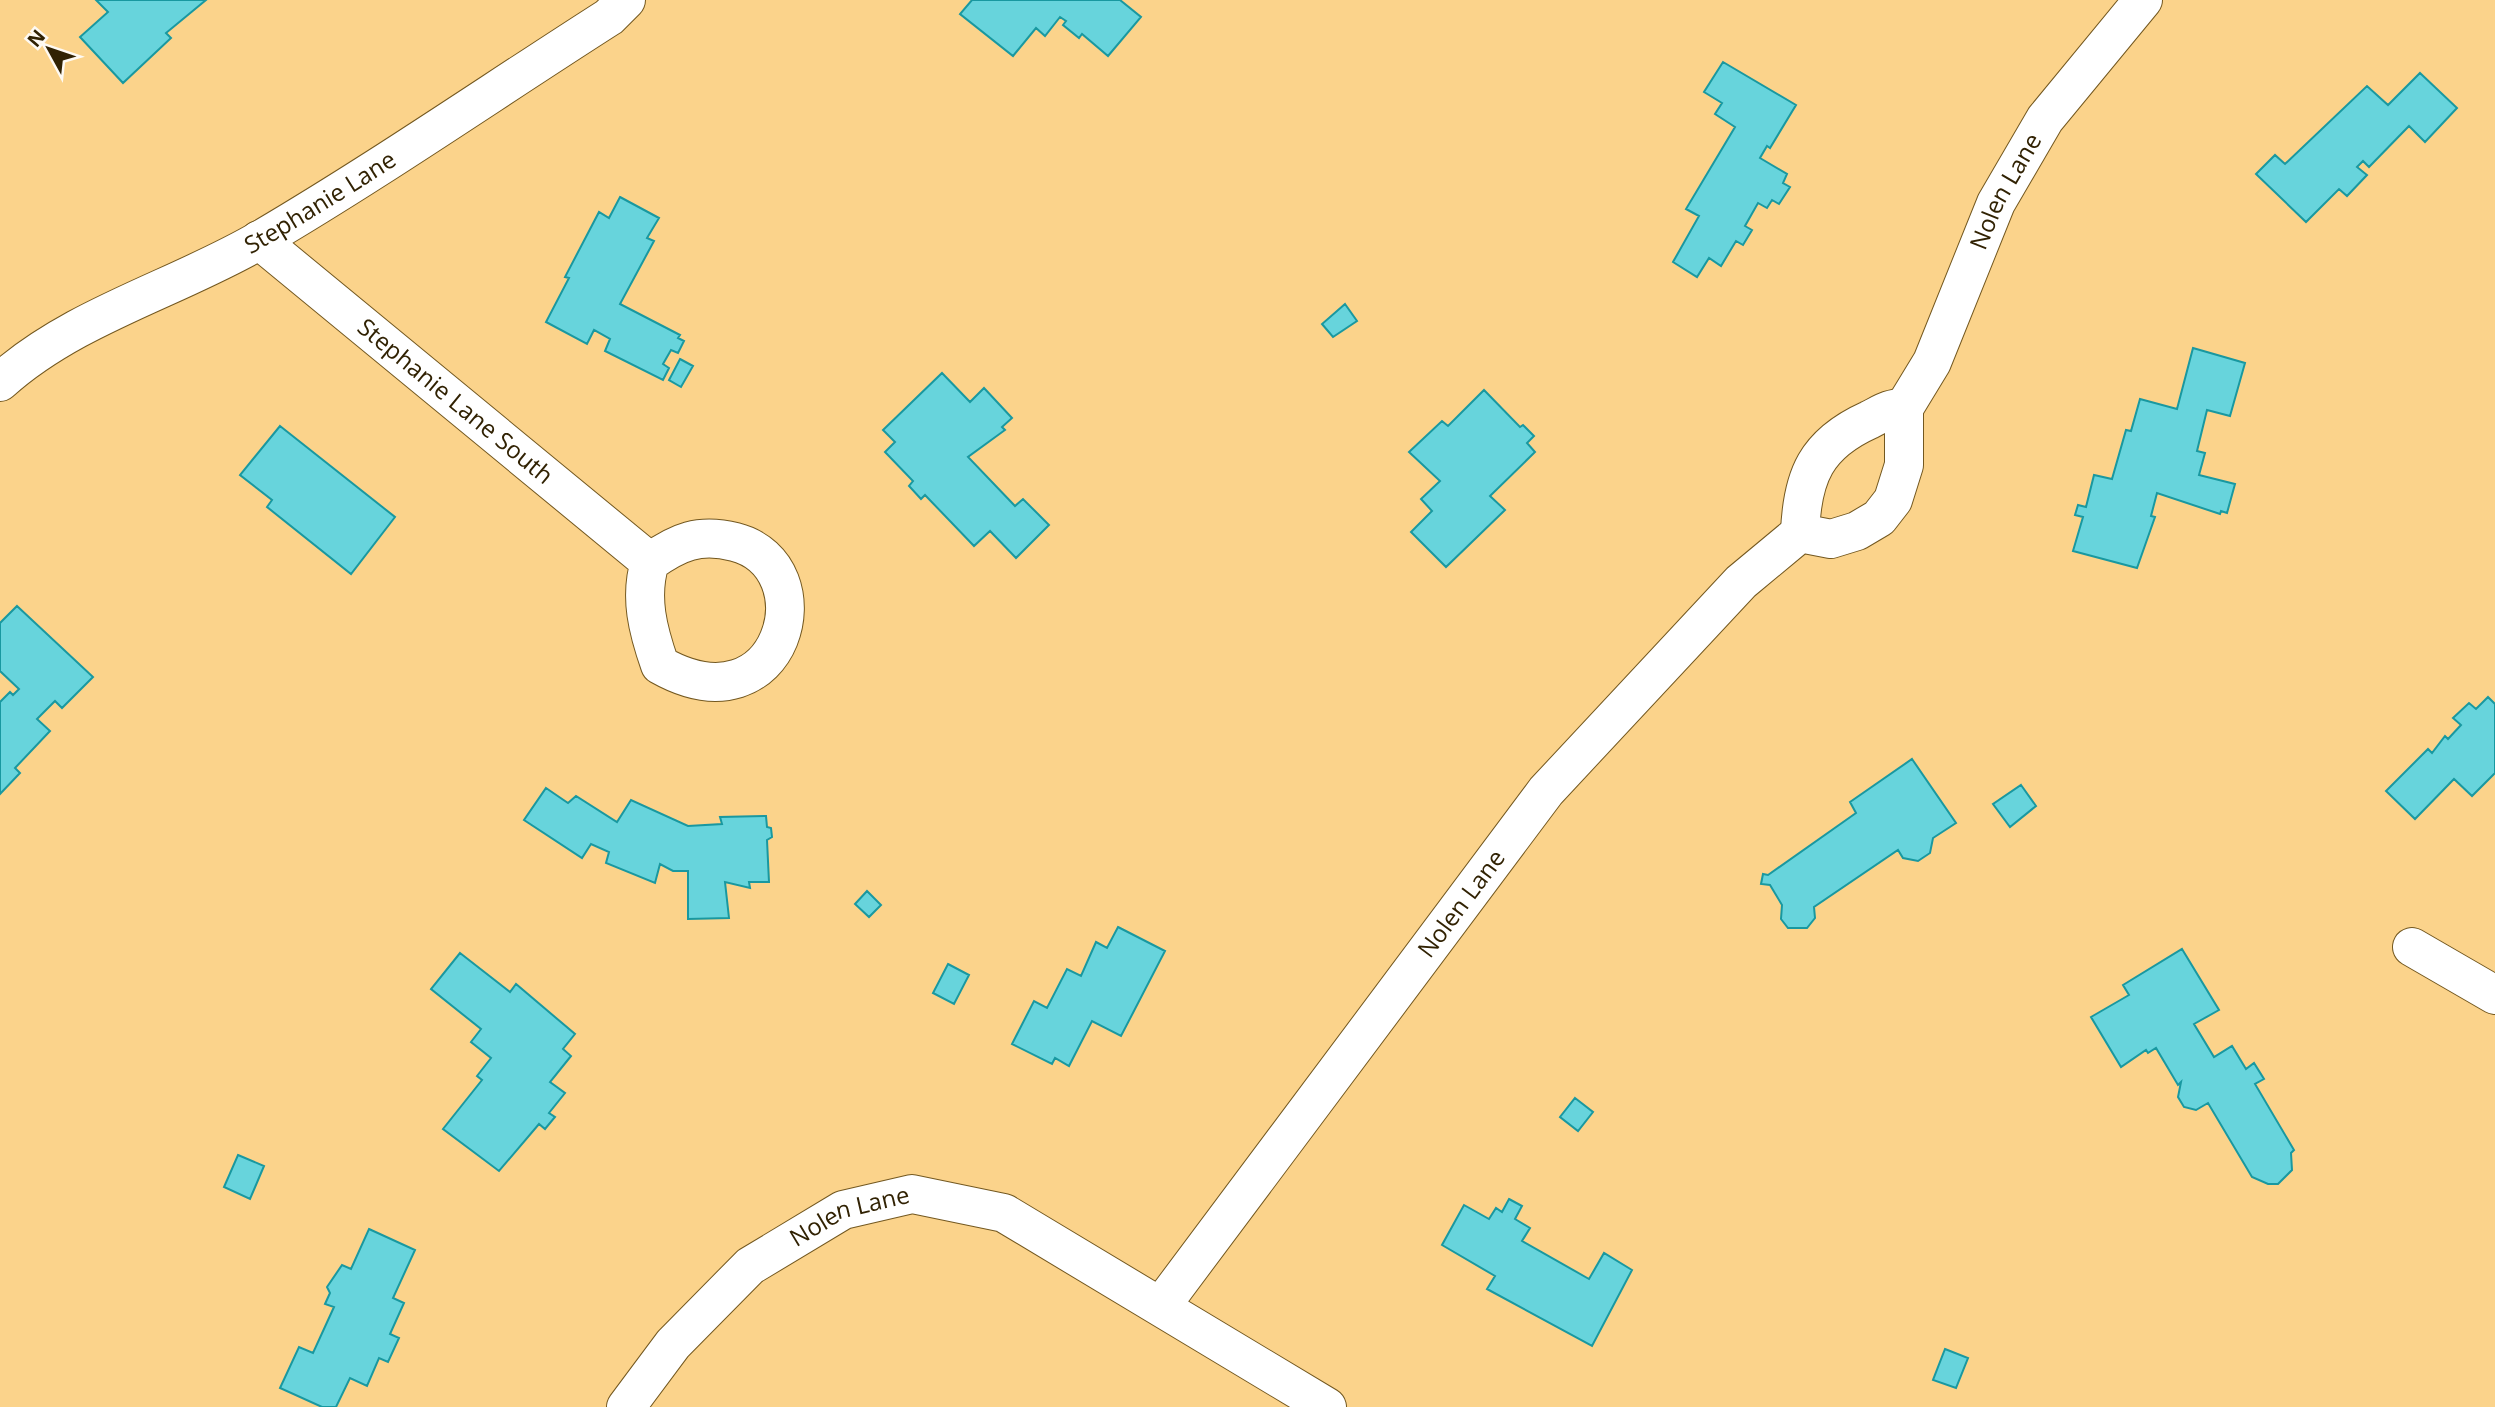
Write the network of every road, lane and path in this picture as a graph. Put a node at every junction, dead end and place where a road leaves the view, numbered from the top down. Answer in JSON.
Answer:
{"nodes":[{"id":1,"x":626,"y":0,"type":"edge"},
{"id":2,"x":2143,"y":0,"type":"edge"},
{"id":3,"x":259,"y":240,"type":"junction"},
{"id":4,"x":0,"y":382,"type":"edge"},
{"id":5,"x":1904,"y":408,"type":"junction"},
{"id":6,"x":1800,"y":533,"type":"junction"},
{"id":7,"x":650,"y":562,"type":"dead end"},
{"id":8,"x":2412,"y":947,"type":"dead end"},
{"id":9,"x":2495,"y":995,"type":"edge"},
{"id":10,"x":1161,"y":1306,"type":"junction"},
{"id":11,"x":626,"y":1407,"type":"edge"},
{"id":12,"x":1326,"y":1407,"type":"edge"}],
"edges":[{"from":1,"to":3,"type":"street","name":"Stephanie Lane"},
{"from":2,"to":5,"type":"street","name":"Nolen Lane"},
{"from":3,"to":4,"type":"street","name":"Stephanie Lane"},
{"from":3,"to":7,"type":"street","name":"Stephanie Lane South"},
{"from":5,"to":6,"type":"street"},
{"from":5,"to":6,"type":"street"},
{"from":6,"to":10,"type":"street","name":"Nolen Lane"},
{"from":8,"to":9,"type":"street"},
{"from":10,"to":11,"type":"street","name":"Nolen Lane"},
{"from":10,"to":12,"type":"street","name":"Nolen Lane"}]}
